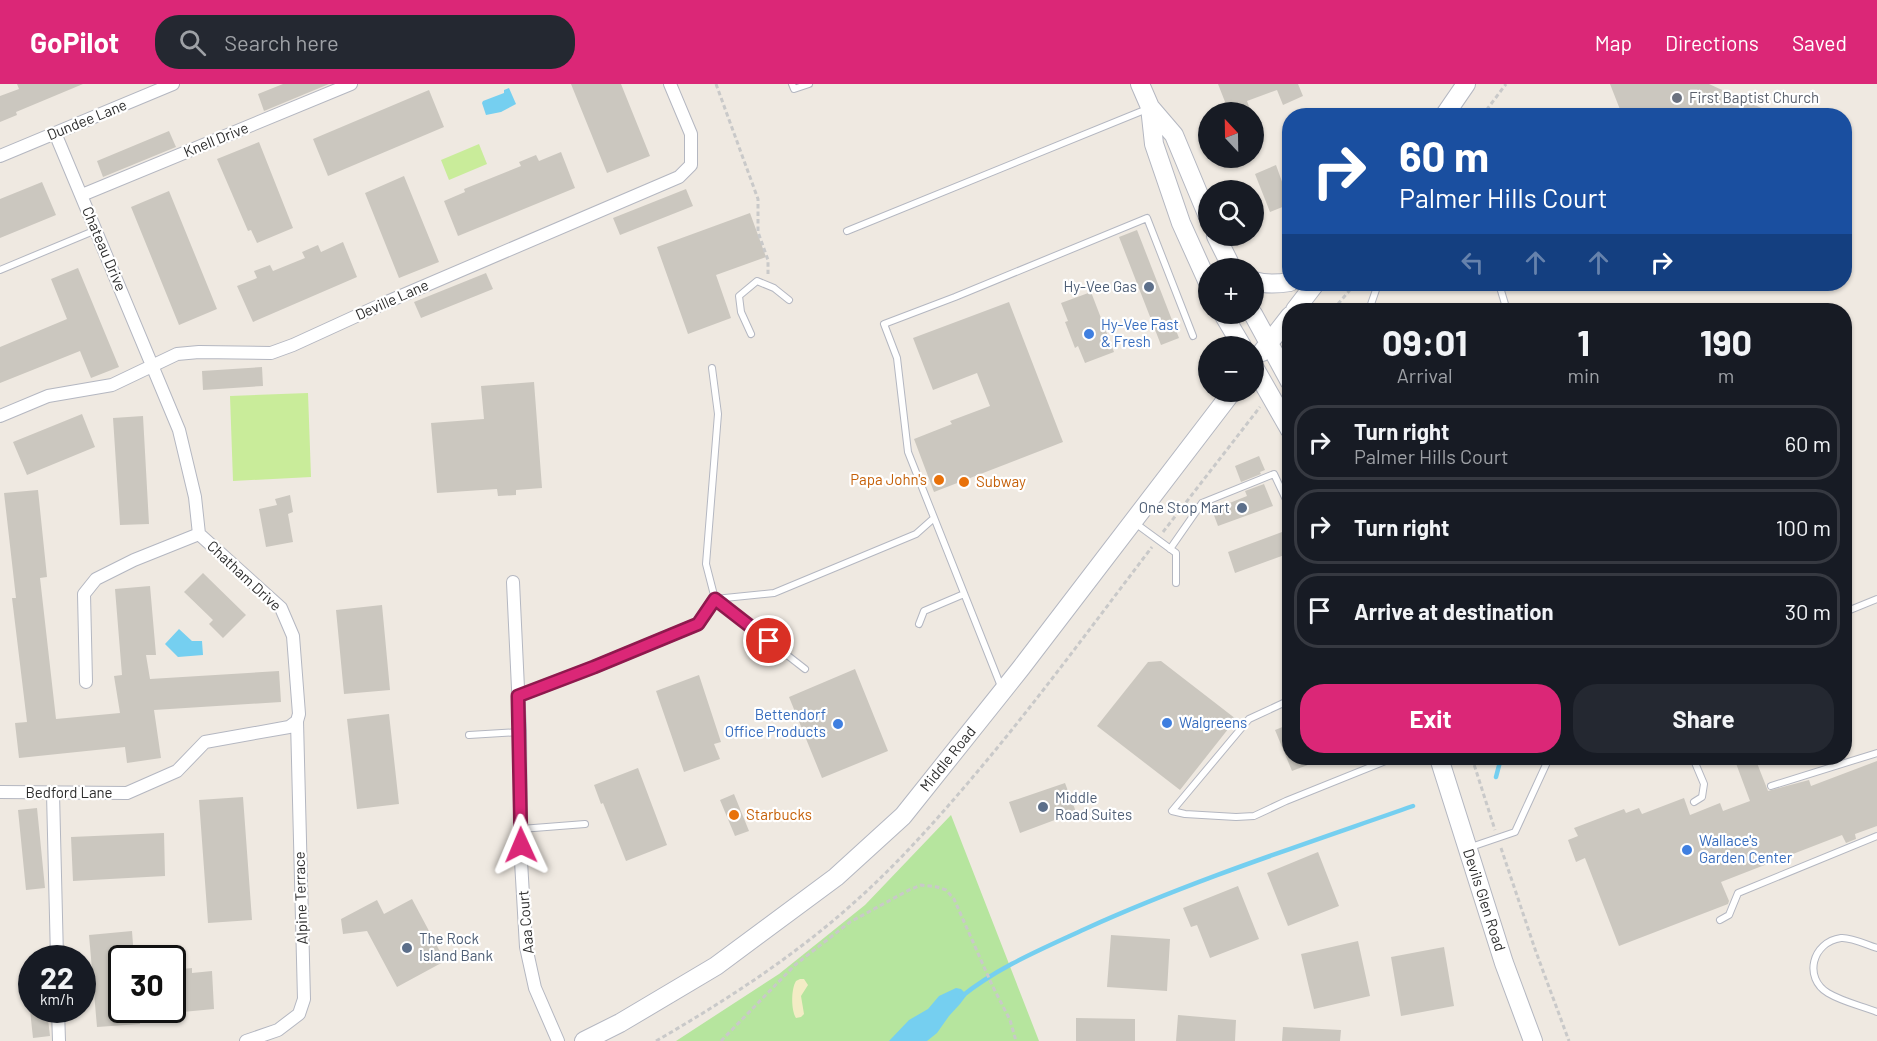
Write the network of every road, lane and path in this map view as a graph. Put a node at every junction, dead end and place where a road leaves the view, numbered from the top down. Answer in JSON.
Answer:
{"nodes":[{"id":1,"x":173,"y":84,"type":"edge"},
{"id":2,"x":351,"y":84,"type":"edge"},
{"id":3,"x":670,"y":84,"type":"edge"},
{"id":4,"x":716,"y":84,"type":"edge"},
{"id":5,"x":792,"y":84,"type":"edge"},
{"id":6,"x":808,"y":84,"type":"edge"},
{"id":7,"x":1140,"y":84,"type":"edge"},
{"id":8,"x":1466,"y":84,"type":"edge"},
{"id":9,"x":1506,"y":84,"type":"edge"},
{"id":10,"x":1150,"y":107,"type":"junction"},
{"id":11,"x":1450,"y":108,"type":"edge"},
{"id":12,"x":1488,"y":108,"type":"edge"},
{"id":13,"x":56,"y":133,"type":"junction"},
{"id":14,"x":0,"y":156,"type":"edge"},
{"id":15,"x":1198,"y":193,"type":"edge"},
{"id":16,"x":82,"y":195,"type":"junction"},
{"id":17,"x":96,"y":231,"type":"junction"},
{"id":18,"x":848,"y":231,"type":"dead end"},
{"id":19,"x":1198,"y":261,"type":"edge"},
{"id":20,"x":0,"y":270,"type":"edge"},
{"id":21,"x":1282,"y":283,"type":"edge"},
{"id":22,"x":1264,"y":284,"type":"edge"},
{"id":23,"x":768,"y":285,"type":"junction"},
{"id":24,"x":1309,"y":291,"type":"edge"},
{"id":25,"x":1349,"y":291,"type":"edge"},
{"id":26,"x":789,"y":300,"type":"dead end"},
{"id":27,"x":1300,"y":303,"type":"edge"},
{"id":28,"x":1339,"y":303,"type":"edge"},
{"id":29,"x":1258,"y":324,"type":"edge"},
{"id":30,"x":1282,"y":327,"type":"edge"},
{"id":31,"x":751,"y":334,"type":"dead end"},
{"id":32,"x":1193,"y":336,"type":"dead end"},
{"id":33,"x":1269,"y":344,"type":"junction"},
{"id":34,"x":1264,"y":351,"type":"edge"},
{"id":35,"x":153,"y":365,"type":"junction"},
{"id":36,"x":712,"y":368,"type":"dead end"},
{"id":37,"x":1282,"y":368,"type":"edge"},
{"id":38,"x":1264,"y":383,"type":"edge"},
{"id":39,"x":1224,"y":402,"type":"edge"},
{"id":40,"x":1282,"y":416,"type":"edge"},
{"id":41,"x":0,"y":417,"type":"edge"},
{"id":42,"x":1282,"y":491,"type":"edge"},
{"id":43,"x":934,"y":518,"type":"junction"},
{"id":44,"x":1132,"y":521,"type":"junction"},
{"id":45,"x":199,"y":534,"type":"junction"},
{"id":46,"x":1170,"y":549,"type":"junction"},
{"id":47,"x":513,"y":582,"type":"dead end"},
{"id":48,"x":1176,"y":583,"type":"dead end"},
{"id":49,"x":964,"y":594,"type":"junction"},
{"id":50,"x":715,"y":599,"type":"junction"},
{"id":51,"x":1877,"y":599,"type":"edge"},
{"id":52,"x":1852,"y":609,"type":"edge"},
{"id":53,"x":919,"y":624,"type":"dead end"},
{"id":54,"x":805,"y":669,"type":"dead end"},
{"id":55,"x":86,"y":682,"type":"dead end"},
{"id":56,"x":1002,"y":691,"type":"junction"},
{"id":57,"x":518,"y":696,"type":"junction"},
{"id":58,"x":1282,"y":704,"type":"edge"},
{"id":59,"x":297,"y":721,"type":"junction"},
{"id":60,"x":520,"y":731,"type":"junction"},
{"id":61,"x":469,"y":735,"type":"dead end"},
{"id":62,"x":1877,"y":753,"type":"edge"},
{"id":63,"x":1852,"y":761,"type":"edge"},
{"id":64,"x":1376,"y":765,"type":"edge"},
{"id":65,"x":1441,"y":765,"type":"edge"},
{"id":66,"x":1474,"y":765,"type":"edge"},
{"id":67,"x":1546,"y":765,"type":"edge"},
{"id":68,"x":1697,"y":765,"type":"edge"},
{"id":69,"x":1838,"y":765,"type":"edge"},
{"id":70,"x":1771,"y":786,"type":"dead end"},
{"id":71,"x":0,"y":792,"type":"edge"},
{"id":72,"x":52,"y":793,"type":"junction"},
{"id":73,"x":1694,"y":802,"type":"dead end"},
{"id":74,"x":585,"y":824,"type":"dead end"},
{"id":75,"x":520,"y":829,"type":"junction"},
{"id":76,"x":1877,"y":836,"type":"edge"},
{"id":77,"x":1498,"y":838,"type":"junction"},
{"id":78,"x":1468,"y":848,"type":"junction"},
{"id":79,"x":1720,"y":920,"type":"dead end"},
{"id":80,"x":57,"y":945,"type":"edge"},
{"id":81,"x":1877,"y":948,"type":"edge"},
{"id":82,"x":1877,"y":1012,"type":"edge"},
{"id":83,"x":58,"y":1023,"type":"edge"},
{"id":84,"x":59,"y":1041,"type":"edge"},
{"id":85,"x":246,"y":1041,"type":"edge"},
{"id":86,"x":558,"y":1041,"type":"edge"},
{"id":87,"x":584,"y":1041,"type":"edge"},
{"id":88,"x":721,"y":1041,"type":"edge"},
{"id":89,"x":1016,"y":1041,"type":"edge"},
{"id":90,"x":1533,"y":1041,"type":"edge"},
{"id":91,"x":1569,"y":1041,"type":"edge"}],
"edges":[{"from":1,"to":13,"type":"street","name":"Dundee Lane"},
{"from":2,"to":16,"type":"street","name":"Knell Drive"},
{"from":3,"to":35,"type":"street","name":"Deville Lane"},
{"from":4,"to":23,"type":"path"},
{"from":5,"to":6,"type":"lane"},
{"from":7,"to":10,"type":"main road"},
{"from":8,"to":11,"type":"main road"},
{"from":9,"to":12,"type":"path"},
{"from":10,"to":15,"type":"main road"},
{"from":10,"to":18,"type":"lane"},
{"from":10,"to":19,"type":"main road"},
{"from":13,"to":14,"type":"street","name":"Dundee Lane"},
{"from":13,"to":16,"type":"street","name":"Chateau Drive"},
{"from":16,"to":17,"type":"street","name":"Chateau Drive"},
{"from":17,"to":20,"type":"lane"},
{"from":17,"to":35,"type":"street","name":"Chateau Drive"},
{"from":21,"to":22,"type":"main road"},
{"from":23,"to":26,"type":"lane"},
{"from":23,"to":31,"type":"lane"},
{"from":24,"to":27,"type":"main road"},
{"from":25,"to":28,"type":"path"},
{"from":29,"to":33,"type":"main road"},
{"from":30,"to":33,"type":"main road"},
{"from":32,"to":43,"type":"lane"},
{"from":33,"to":34,"type":"main road"},
{"from":33,"to":37,"type":"main road"},
{"from":35,"to":41,"type":"street","name":"Deville Lane"},
{"from":35,"to":45,"type":"street","name":"Chatham Drive"},
{"from":36,"to":50,"type":"lane"},
{"from":38,"to":40,"type":"main road"},
{"from":39,"to":44,"type":"main road","name":"Middle Road"},
{"from":42,"to":46,"type":"lane"},
{"from":43,"to":49,"type":"lane"},
{"from":43,"to":50,"type":"lane"},
{"from":44,"to":46,"type":"lane"},
{"from":44,"to":56,"type":"main road","name":"Middle Road"},
{"from":45,"to":55,"type":"street"},
{"from":45,"to":59,"type":"street","name":"Chatham Drive"},
{"from":46,"to":48,"type":"lane"},
{"from":47,"to":57,"type":"street","name":"Aaa Court"},
{"from":49,"to":53,"type":"lane"},
{"from":49,"to":56,"type":"lane"},
{"from":50,"to":54,"type":"lane"},
{"from":50,"to":57,"type":"street"},
{"from":51,"to":52,"type":"lane"},
{"from":56,"to":87,"type":"main road","name":"Middle Road"},
{"from":57,"to":60,"type":"street","name":"Aaa Court"},
{"from":58,"to":64,"type":"lane"},
{"from":59,"to":72,"type":"street","name":"Bedford Lane"},
{"from":59,"to":85,"type":"street","name":"Alpine Terrace"},
{"from":60,"to":61,"type":"lane"},
{"from":60,"to":75,"type":"street","name":"Aaa Court"},
{"from":62,"to":63,"type":"lane"},
{"from":65,"to":78,"type":"main road","name":"Devils Glen Road"},
{"from":66,"to":77,"type":"path"},
{"from":67,"to":77,"type":"lane"},
{"from":68,"to":73,"type":"lane"},
{"from":69,"to":70,"type":"lane"},
{"from":71,"to":72,"type":"street","name":"Bedford Lane"},
{"from":72,"to":80,"type":"street"},
{"from":74,"to":75,"type":"lane"},
{"from":75,"to":86,"type":"street","name":"Aaa Court"},
{"from":76,"to":79,"type":"lane"},
{"from":77,"to":78,"type":"lane"},
{"from":77,"to":91,"type":"path"},
{"from":78,"to":90,"type":"main road","name":"Devils Glen Road"},
{"from":81,"to":82,"type":"lane"},
{"from":83,"to":84,"type":"street"},
{"from":88,"to":89,"type":"path"}]}
